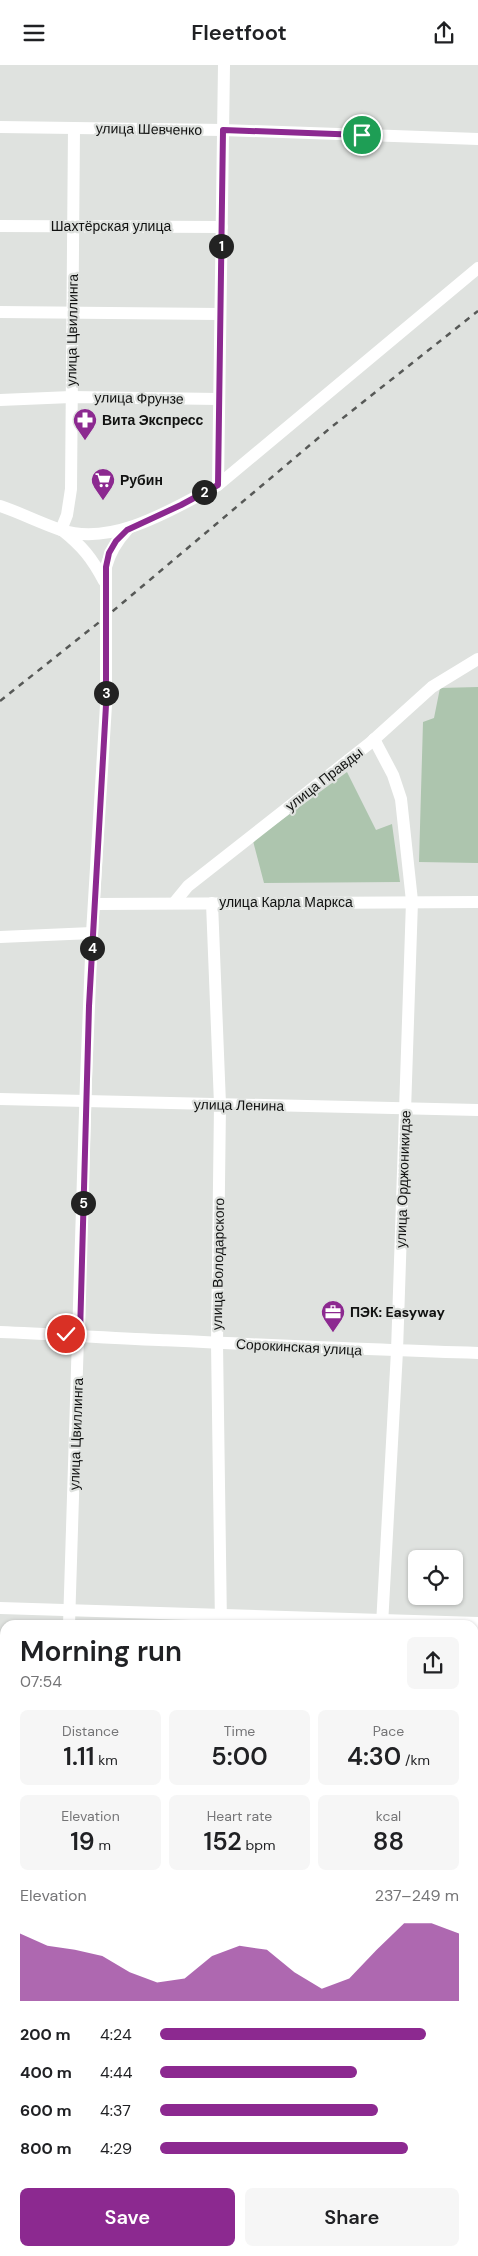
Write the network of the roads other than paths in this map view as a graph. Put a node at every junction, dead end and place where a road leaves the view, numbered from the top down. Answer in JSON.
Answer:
{"nodes":[{"id":1,"x":224,"y":65,"type":"edge"},
{"id":2,"x":0,"y":127,"type":"edge"},
{"id":3,"x":74,"y":127,"type":"junction"},
{"id":4,"x":223,"y":130,"type":"junction"},
{"id":5,"x":478,"y":139,"type":"edge"},
{"id":6,"x":0,"y":226,"type":"edge"},
{"id":7,"x":74,"y":226,"type":"junction"},
{"id":8,"x":222,"y":227,"type":"junction"},
{"id":9,"x":478,"y":258,"type":"edge"},
{"id":10,"x":476,"y":270,"type":"edge"},
{"id":11,"x":0,"y":312,"type":"edge"},
{"id":12,"x":72,"y":313,"type":"junction"},
{"id":13,"x":220,"y":314,"type":"junction"},
{"id":14,"x":71,"y":397,"type":"junction"},
{"id":15,"x":219,"y":399,"type":"junction"},
{"id":16,"x":0,"y":401,"type":"edge"},
{"id":17,"x":218,"y":485,"type":"junction"},
{"id":18,"x":0,"y":506,"type":"edge"},
{"id":19,"x":61,"y":530,"type":"junction"},
{"id":20,"x":127,"y":530,"type":"junction"},
{"id":21,"x":106,"y":583,"type":"junction"},
{"id":22,"x":478,"y":659,"type":"edge"},
{"id":23,"x":374,"y":739,"type":"junction"},
{"id":24,"x":412,"y":901,"type":"junction"},
{"id":25,"x":478,"y":902,"type":"edge"},
{"id":26,"x":174,"y":903,"type":"junction"},
{"id":27,"x":212,"y":903,"type":"junction"},
{"id":28,"x":94,"y":904,"type":"junction"},
{"id":29,"x":92,"y":933,"type":"junction"},
{"id":30,"x":0,"y":937,"type":"edge"},
{"id":31,"x":0,"y":1099,"type":"edge"},
{"id":32,"x":86,"y":1103,"type":"junction"},
{"id":33,"x":220,"y":1105,"type":"junction"},
{"id":34,"x":405,"y":1108,"type":"junction"},
{"id":35,"x":478,"y":1111,"type":"edge"},
{"id":36,"x":0,"y":1332,"type":"edge"},
{"id":37,"x":80,"y":1334,"type":"junction"},
{"id":38,"x":218,"y":1343,"type":"junction"},
{"id":39,"x":397,"y":1351,"type":"junction"},
{"id":40,"x":478,"y":1353,"type":"edge"},
{"id":41,"x":0,"y":1608,"type":"edge"},
{"id":42,"x":69,"y":1609,"type":"junction"},
{"id":43,"x":69,"y":1620,"type":"edge"},
{"id":44,"x":221,"y":1620,"type":"edge"},
{"id":45,"x":382,"y":1620,"type":"edge"}],
"edges":[{"from":1,"to":4,"type":"street"},
{"from":2,"to":3,"type":"street","name":"улица Шевченко"},
{"from":3,"to":4,"type":"street","name":"улица Шевченко"},
{"from":3,"to":7,"type":"street","name":"улица Цвиллинга"},
{"from":4,"to":5,"type":"street","name":"улица Шевченко"},
{"from":4,"to":8,"type":"street"},
{"from":6,"to":7,"type":"street","name":"Шахтёрская улица"},
{"from":7,"to":8,"type":"street","name":"Шахтёрская улица"},
{"from":7,"to":12,"type":"street","name":"улица Цвиллинга"},
{"from":8,"to":13,"type":"street"},
{"from":9,"to":10,"type":"street"},
{"from":10,"to":17,"type":"street"},
{"from":11,"to":12,"type":"street"},
{"from":12,"to":13,"type":"street"},
{"from":12,"to":14,"type":"street","name":"улица Цвиллинга"},
{"from":13,"to":15,"type":"street"},
{"from":14,"to":15,"type":"street","name":"улица Фрунзе"},
{"from":14,"to":16,"type":"street","name":"улица Фрунзе"},
{"from":14,"to":19,"type":"street","name":"улица Цвиллинга"},
{"from":15,"to":17,"type":"street"},
{"from":17,"to":20,"type":"street"},
{"from":18,"to":19,"type":"street"},
{"from":19,"to":20,"type":"street"},
{"from":19,"to":21,"type":"street"},
{"from":20,"to":21,"type":"street","name":"улица Цвиллинга"},
{"from":21,"to":28,"type":"street","name":"улица Цвиллинга"},
{"from":22,"to":23,"type":"street","name":"улица Правды"},
{"from":23,"to":24,"type":"street","name":"улица Орджоникидзе"},
{"from":23,"to":26,"type":"street","name":"улица Правды"},
{"from":24,"to":25,"type":"street","name":"улица Карла Маркса"},
{"from":24,"to":27,"type":"street","name":"улица Карла Маркса"},
{"from":24,"to":34,"type":"street","name":"улица Орджоникидзе"},
{"from":26,"to":27,"type":"street","name":"улица Карла Маркса"},
{"from":26,"to":28,"type":"street","name":"улица Карла Маркса"},
{"from":27,"to":33,"type":"street","name":"улица Володарского"},
{"from":28,"to":29,"type":"street","name":"улица Цвиллинга"},
{"from":29,"to":30,"type":"street"},
{"from":29,"to":32,"type":"street","name":"улица Цвиллинга"},
{"from":31,"to":32,"type":"street","name":"улица Ленина"},
{"from":32,"to":33,"type":"street","name":"улица Ленина"},
{"from":32,"to":37,"type":"street","name":"улица Цвиллинга"},
{"from":33,"to":34,"type":"street","name":"улица Ленина"},
{"from":33,"to":38,"type":"street","name":"улица Володарского"},
{"from":34,"to":35,"type":"street","name":"улица Ленина"},
{"from":34,"to":39,"type":"street","name":"улица Орджоникидзе"},
{"from":36,"to":37,"type":"street","name":"Сорокинская улица"},
{"from":37,"to":38,"type":"street","name":"Сорокинская улица"},
{"from":37,"to":42,"type":"street","name":"улица Цвиллинга"},
{"from":38,"to":39,"type":"street","name":"Сорокинская улица"},
{"from":38,"to":44,"type":"street","name":"улица Володарского"},
{"from":39,"to":40,"type":"street","name":"Сорокинская улица"},
{"from":39,"to":45,"type":"street","name":"улица Орджоникидзе"},
{"from":41,"to":42,"type":"street"},
{"from":42,"to":43,"type":"street","name":"улица Цвиллинга"},
{"from":42,"to":44,"type":"street"}]}
